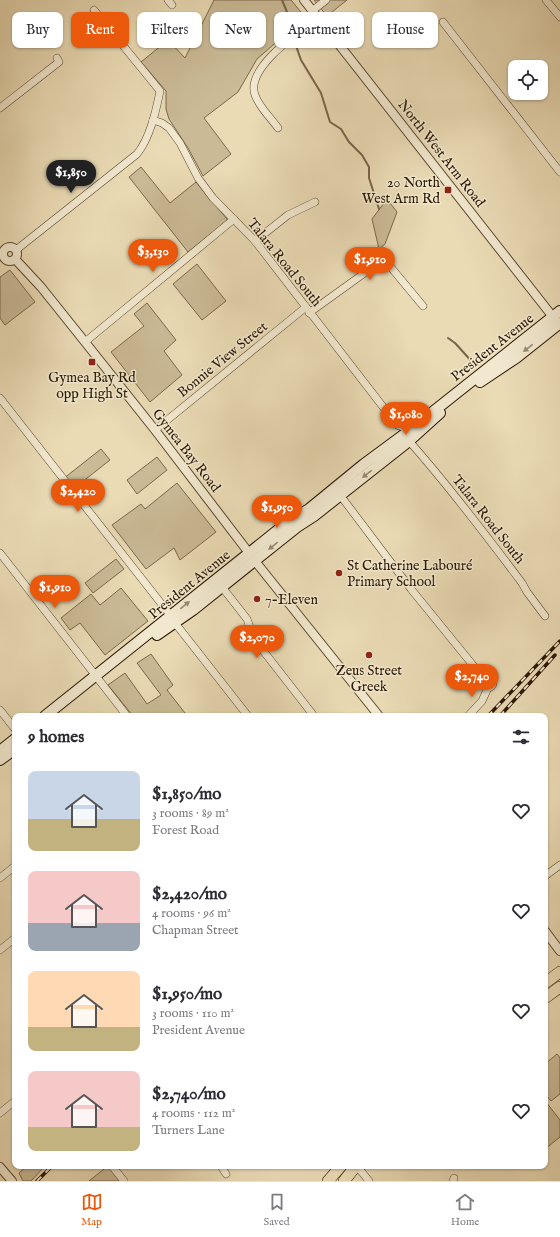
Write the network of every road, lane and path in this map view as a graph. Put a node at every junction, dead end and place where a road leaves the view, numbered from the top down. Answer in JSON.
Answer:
{"nodes":[{"id":1,"x":304,"y":0,"type":"edge"},
{"id":2,"x":326,"y":0,"type":"edge"},
{"id":3,"x":546,"y":0,"type":"edge"},
{"id":4,"x":94,"y":10,"type":"dead end"},
{"id":5,"x":312,"y":11,"type":"joint"},
{"id":6,"x":560,"y":17,"type":"edge"},
{"id":7,"x":443,"y":22,"type":"dead end"},
{"id":8,"x":279,"y":48,"type":"edge"},
{"id":9,"x":342,"y":48,"type":"edge"},
{"id":10,"x":60,"y":60,"type":"dead end"},
{"id":11,"x":0,"y":108,"type":"edge"},
{"id":12,"x":153,"y":120,"type":"junction"},
{"id":13,"x":278,"y":128,"type":"dead end"},
{"id":14,"x":560,"y":172,"type":"edge"},
{"id":15,"x":315,"y":202,"type":"dead end"},
{"id":16,"x":234,"y":219,"type":"junction"},
{"id":17,"x":255,"y":241,"type":"junction"},
{"id":18,"x":2,"y":246,"type":"edge"},
{"id":19,"x":16,"y":250,"type":"junction"},
{"id":20,"x":15,"y":259,"type":"junction"},
{"id":21,"x":2,"y":260,"type":"edge"},
{"id":22,"x":423,"y":306,"type":"dead end"},
{"id":23,"x":308,"y":310,"type":"junction"},
{"id":24,"x":558,"y":320,"type":"edge"},
{"id":25,"x":85,"y":342,"type":"junction"},
{"id":26,"x":0,"y":398,"type":"edge"},
{"id":27,"x":396,"y":425,"type":"junction"},
{"id":28,"x":155,"y":430,"type":"junction"},
{"id":29,"x":410,"y":430,"type":"junction"},
{"id":30,"x":409,"y":441,"type":"junction"},
{"id":31,"x":392,"y":443,"type":"junction"},
{"id":32,"x":364,"y":464,"type":"junction"},
{"id":33,"x":337,"y":492,"type":"junction"},
{"id":34,"x":0,"y":553,"type":"edge"},
{"id":35,"x":252,"y":557,"type":"junction"},
{"id":36,"x":222,"y":587,"type":"junction"},
{"id":37,"x":545,"y":616,"type":"dead end"},
{"id":38,"x":173,"y":620,"type":"junction"},
{"id":39,"x":97,"y":678,"type":"junction"},
{"id":40,"x":0,"y":710,"type":"edge"},
{"id":41,"x":48,"y":713,"type":"edge"},
{"id":42,"x":58,"y":713,"type":"edge"},
{"id":43,"x":125,"y":713,"type":"edge"},
{"id":44,"x":246,"y":713,"type":"edge"},
{"id":45,"x":312,"y":713,"type":"edge"},
{"id":46,"x":377,"y":713,"type":"edge"},
{"id":47,"x":471,"y":713,"type":"edge"},
{"id":48,"x":12,"y":725,"type":"edge"},
{"id":49,"x":12,"y":741,"type":"edge"},
{"id":50,"x":0,"y":751,"type":"edge"},
{"id":51,"x":12,"y":751,"type":"edge"},
{"id":52,"x":0,"y":760,"type":"edge"},
{"id":53,"x":560,"y":865,"type":"edge"},
{"id":54,"x":12,"y":868,"type":"edge"},
{"id":55,"x":548,"y":874,"type":"edge"},
{"id":56,"x":0,"y":878,"type":"edge"},
{"id":57,"x":548,"y":935,"type":"edge"},
{"id":58,"x":12,"y":940,"type":"edge"},
{"id":59,"x":0,"y":950,"type":"edge"},
{"id":60,"x":560,"y":951,"type":"edge"},
{"id":61,"x":560,"y":972,"type":"edge"},
{"id":62,"x":548,"y":981,"type":"edge"},
{"id":63,"x":560,"y":987,"type":"edge"},
{"id":64,"x":548,"y":996,"type":"edge"},
{"id":65,"x":12,"y":1103,"type":"edge"},
{"id":66,"x":0,"y":1113,"type":"edge"},
{"id":67,"x":0,"y":1167,"type":"edge"},
{"id":68,"x":114,"y":1169,"type":"edge"},
{"id":69,"x":223,"y":1169,"type":"edge"},
{"id":70,"x":338,"y":1169,"type":"edge"},
{"id":71,"x":354,"y":1169,"type":"edge"},
{"id":72,"x":359,"y":1169,"type":"edge"},
{"id":73,"x":226,"y":1174,"type":"dead end"},
{"id":74,"x":12,"y":1181,"type":"edge"},
{"id":75,"x":124,"y":1181,"type":"edge"},
{"id":76,"x":328,"y":1181,"type":"edge"},
{"id":77,"x":344,"y":1181,"type":"edge"},
{"id":78,"x":369,"y":1181,"type":"edge"}],
"edges":[{"from":1,"to":5,"type":"street","name":"North West Arm Road"},
{"from":2,"to":5,"type":"street"},
{"from":3,"to":6,"type":"street"},
{"from":4,"to":12,"type":"street"},
{"from":7,"to":14,"type":"street"},
{"from":8,"to":13,"type":"street"},
{"from":9,"to":24,"type":"street","name":"North West Arm Road"},
{"from":10,"to":11,"type":"street"},
{"from":12,"to":16,"type":"street","name":"Talara Road South"},
{"from":12,"to":19,"type":"street"},
{"from":15,"to":17,"type":"street"},
{"from":16,"to":17,"type":"street","name":"Talara Road South"},
{"from":16,"to":25,"type":"street"},
{"from":17,"to":23,"type":"street","name":"Talara Road South"},
{"from":18,"to":19,"type":"street"},
{"from":18,"to":21,"type":"street"},
{"from":19,"to":20,"type":"street"},
{"from":20,"to":21,"type":"street"},
{"from":20,"to":25,"type":"street","name":"Gymea Bay Road"},
{"from":22,"to":23,"type":"street","name":"Bonnie View Street"},
{"from":23,"to":27,"type":"street","name":"Talara Road South"},
{"from":23,"to":28,"type":"street","name":"Bonnie View Street"},
{"from":24,"to":29,"type":"main road","name":"President Avenue"},
{"from":24,"to":30,"type":"main road","name":"President Avenue","one_way":true},
{"from":25,"to":28,"type":"street","name":"Gymea Bay Road"},
{"from":26,"to":38,"type":"street"},
{"from":27,"to":29,"type":"street"},
{"from":27,"to":31,"type":"street"},
{"from":28,"to":35,"type":"street","name":"Gymea Bay Road"},
{"from":29,"to":31,"type":"main road","name":"President Avenue"},
{"from":30,"to":32,"type":"main road"},
{"from":30,"to":33,"type":"main road","name":"President Avenue","one_way":true},
{"from":30,"to":37,"type":"street","name":"Talara Road South"},
{"from":31,"to":32,"type":"main road","name":"President Avenue"},
{"from":32,"to":33,"type":"main road","name":"President Avenue"},
{"from":33,"to":35,"type":"main road","name":"President Avenue"},
{"from":33,"to":47,"type":"street"},
{"from":34,"to":39,"type":"street"},
{"from":35,"to":36,"type":"main road","name":"President Avenue"},
{"from":38,"to":35,"type":"main road","name":"President Avenue","one_way":true},
{"from":35,"to":46,"type":"street","name":"Gymea Bay Road"},
{"from":36,"to":38,"type":"main road","name":"President Avenue"},
{"from":36,"to":45,"type":"street"},
{"from":38,"to":39,"type":"main road","name":"President Avenue"},
{"from":38,"to":44,"type":"street"},
{"from":39,"to":41,"type":"main road","name":"President Avenue"},
{"from":39,"to":42,"type":"main road","name":"President Avenue"},
{"from":39,"to":43,"type":"street"},
{"from":40,"to":48,"type":"street"},
{"from":49,"to":50,"type":"main road"},
{"from":51,"to":52,"type":"main road"},
{"from":53,"to":55,"type":"street"},
{"from":54,"to":56,"type":"street"},
{"from":57,"to":60,"type":"street"},
{"from":58,"to":59,"type":"street"},
{"from":61,"to":62,"type":"main road"},
{"from":63,"to":64,"type":"main road"},
{"from":65,"to":66,"type":"street"},
{"from":67,"to":74,"type":"street"},
{"from":68,"to":75,"type":"street"},
{"from":69,"to":73,"type":"street"},
{"from":70,"to":76,"type":"main road"},
{"from":71,"to":77,"type":"main road"},
{"from":72,"to":78,"type":"street"}]}
